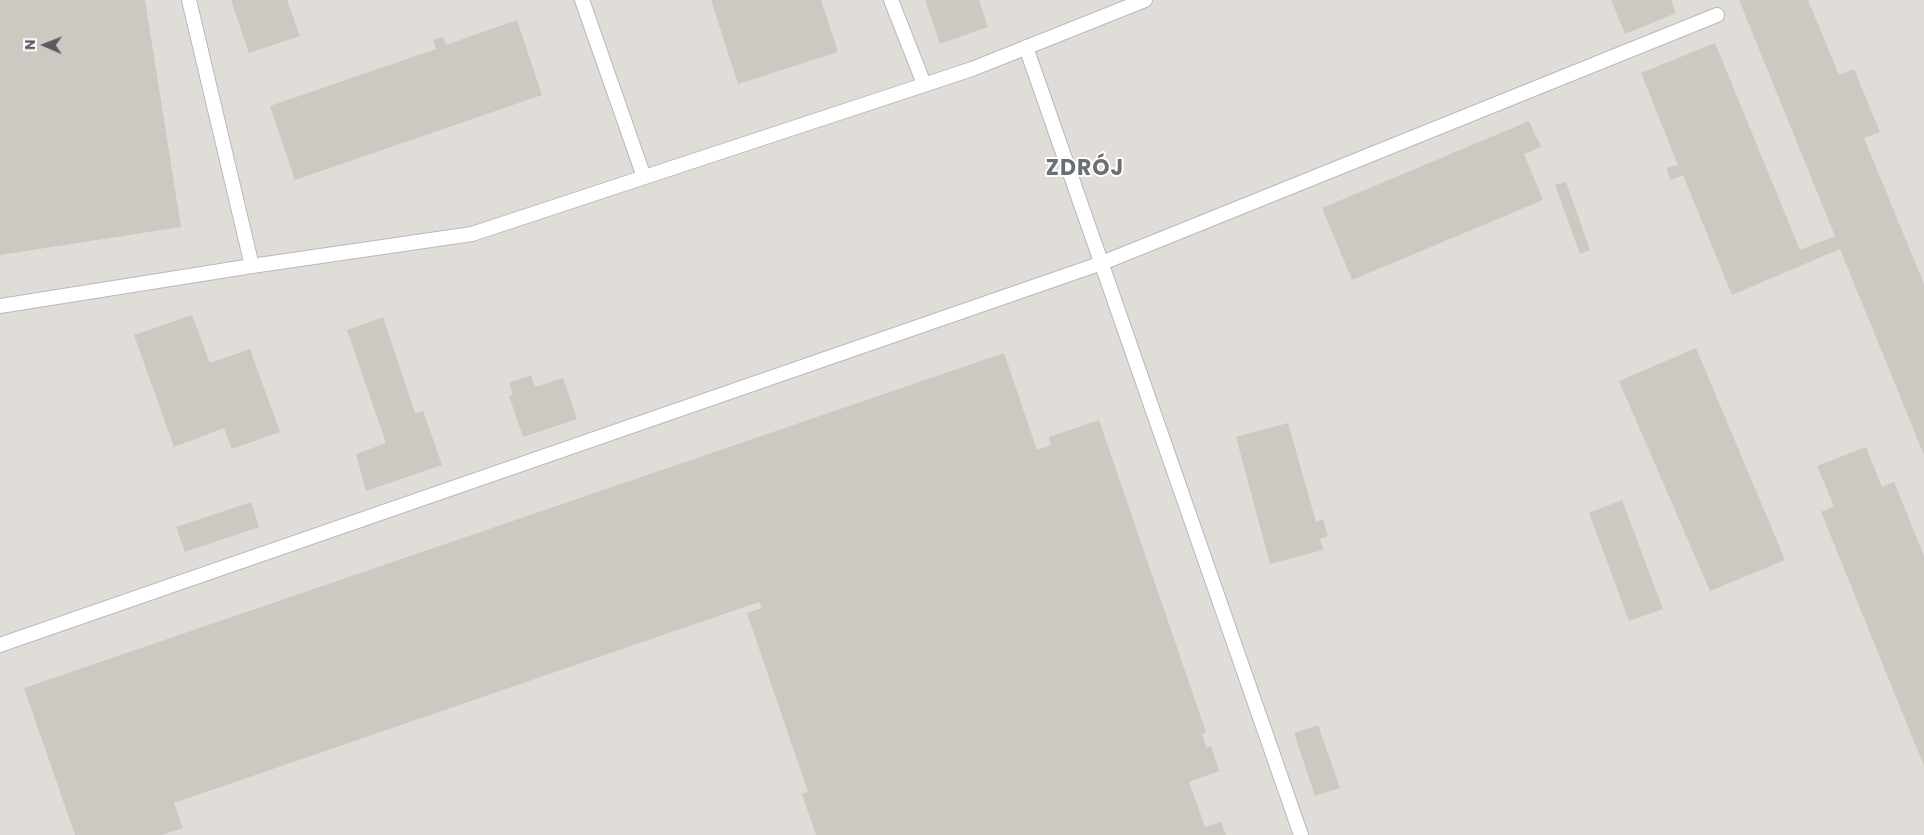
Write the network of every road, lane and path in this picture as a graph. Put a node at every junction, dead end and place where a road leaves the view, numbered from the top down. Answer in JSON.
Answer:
{"nodes":[{"id":1,"x":189,"y":0,"type":"edge"},
{"id":2,"x":582,"y":0,"type":"edge"},
{"id":3,"x":891,"y":0,"type":"edge"},
{"id":4,"x":1145,"y":0,"type":"edge"},
{"id":5,"x":1717,"y":15,"type":"dead end"},
{"id":6,"x":1026,"y":47,"type":"junction"},
{"id":7,"x":924,"y":84,"type":"junction"},
{"id":8,"x":644,"y":177,"type":"junction"},
{"id":9,"x":1102,"y":263,"type":"junction"},
{"id":10,"x":252,"y":266,"type":"junction"},
{"id":11,"x":0,"y":306,"type":"edge"},
{"id":12,"x":0,"y":645,"type":"edge"},
{"id":13,"x":1301,"y":835,"type":"edge"}],
"edges":[{"from":1,"to":10,"type":"lane"},
{"from":2,"to":8,"type":"lane"},
{"from":3,"to":7,"type":"lane"},
{"from":4,"to":6,"type":"lane"},
{"from":5,"to":9,"type":"lane"},
{"from":6,"to":7,"type":"lane"},
{"from":6,"to":9,"type":"lane"},
{"from":7,"to":8,"type":"lane"},
{"from":8,"to":10,"type":"lane"},
{"from":9,"to":12,"type":"lane"},
{"from":9,"to":13,"type":"lane"},
{"from":10,"to":11,"type":"lane"}]}
